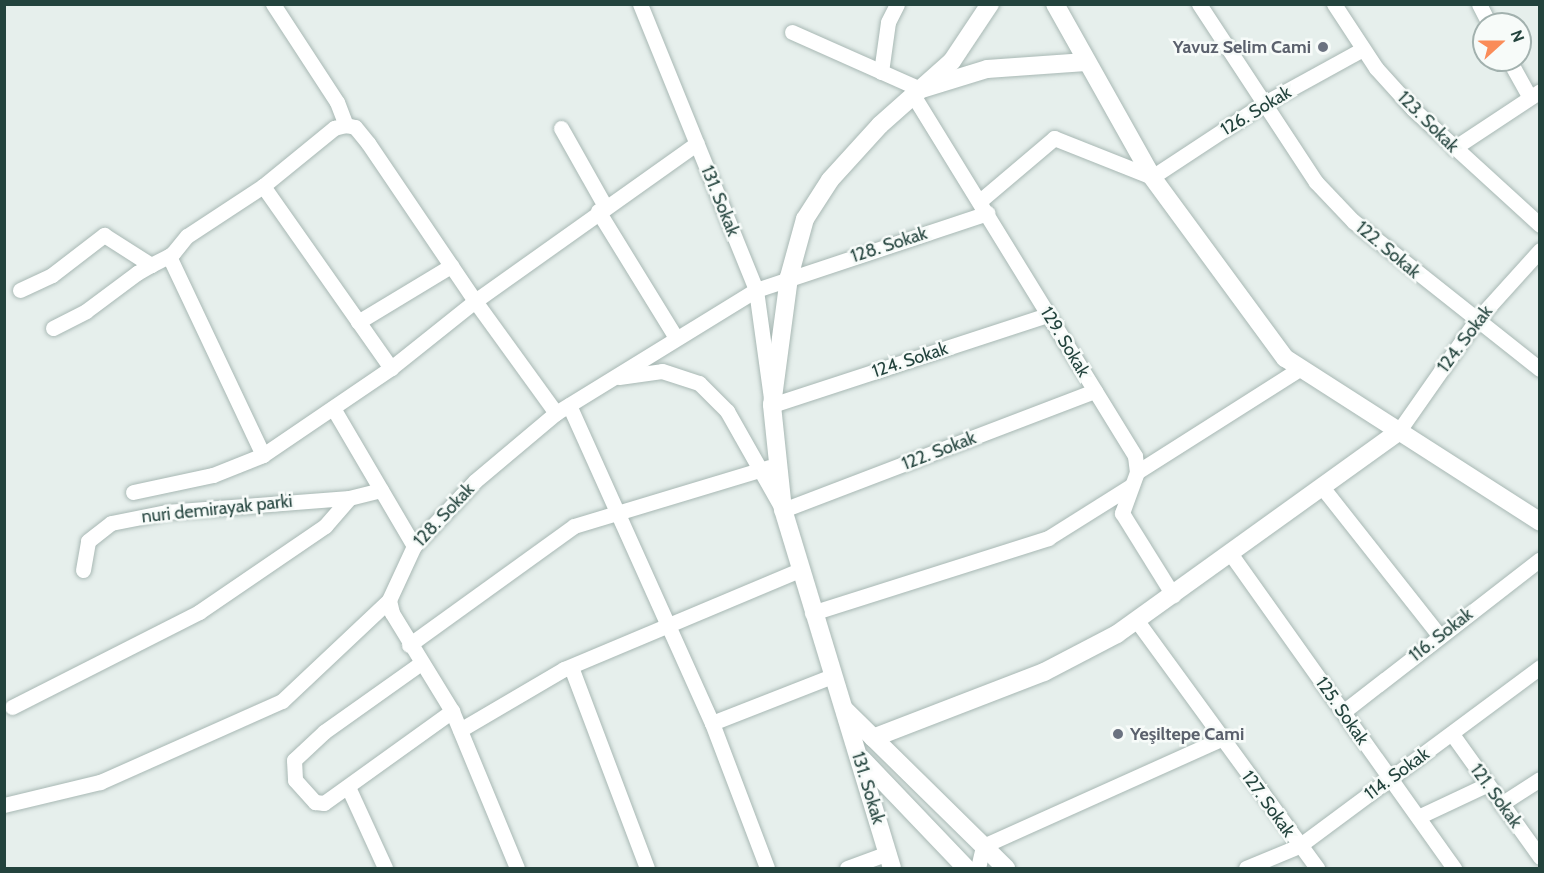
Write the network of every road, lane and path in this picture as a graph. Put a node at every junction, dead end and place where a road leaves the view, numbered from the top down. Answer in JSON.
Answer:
{"nodes":[{"id":1,"x":273,"y":4,"type":"edge"},
{"id":2,"x":640,"y":4,"type":"edge"},
{"id":3,"x":897,"y":4,"type":"edge"},
{"id":4,"x":990,"y":4,"type":"edge"},
{"id":5,"x":1055,"y":4,"type":"edge"},
{"id":6,"x":1199,"y":4,"type":"edge"},
{"id":7,"x":1334,"y":4,"type":"edge"},
{"id":8,"x":792,"y":32,"type":"dead end"},
{"id":9,"x":1363,"y":50,"type":"junction"},
{"id":10,"x":1086,"y":62,"type":"junction"},
{"id":11,"x":881,"y":72,"type":"junction"},
{"id":12,"x":1518,"y":72,"type":"edge"},
{"id":13,"x":916,"y":92,"type":"junction"},
{"id":14,"x":1534,"y":94,"type":"edge"},
{"id":15,"x":1262,"y":105,"type":"junction"},
{"id":16,"x":346,"y":125,"type":"junction"},
{"id":17,"x":561,"y":129,"type":"dead end"},
{"id":18,"x":697,"y":143,"type":"junction"},
{"id":19,"x":1454,"y":148,"type":"junction"},
{"id":20,"x":1152,"y":177,"type":"junction"},
{"id":21,"x":263,"y":186,"type":"junction"},
{"id":22,"x":985,"y":207,"type":"junction"},
{"id":23,"x":601,"y":208,"type":"junction"},
{"id":24,"x":1539,"y":225,"type":"edge"},
{"id":25,"x":1539,"y":250,"type":"edge"},
{"id":26,"x":169,"y":256,"type":"junction"},
{"id":27,"x":151,"y":265,"type":"junction"},
{"id":28,"x":451,"y":266,"type":"junction"},
{"id":29,"x":789,"y":277,"type":"junction"},
{"id":30,"x":20,"y":290,"type":"dead end"},
{"id":31,"x":756,"y":290,"type":"junction"},
{"id":32,"x":475,"y":301,"type":"junction"},
{"id":33,"x":1048,"y":315,"type":"junction"},
{"id":34,"x":358,"y":322,"type":"junction"},
{"id":35,"x":1474,"y":322,"type":"junction"},
{"id":36,"x":53,"y":328,"type":"dead end"},
{"id":37,"x":676,"y":338,"type":"junction"},
{"id":38,"x":391,"y":368,"type":"junction"},
{"id":39,"x":1299,"y":369,"type":"junction"},
{"id":40,"x":1539,"y":369,"type":"edge"},
{"id":41,"x":613,"y":378,"type":"junction"},
{"id":42,"x":1095,"y":391,"type":"junction"},
{"id":43,"x":772,"y":405,"type":"junction"},
{"id":44,"x":333,"y":408,"type":"junction"},
{"id":45,"x":562,"y":409,"type":"junction"},
{"id":46,"x":1398,"y":432,"type":"junction"},
{"id":47,"x":263,"y":455,"type":"junction"},
{"id":48,"x":769,"y":467,"type":"junction"},
{"id":49,"x":1134,"y":479,"type":"junction"},
{"id":50,"x":1322,"y":487,"type":"junction"},
{"id":51,"x":381,"y":490,"type":"junction"},
{"id":52,"x":133,"y":492,"type":"dead end"},
{"id":53,"x":349,"y":498,"type":"junction"},
{"id":54,"x":783,"y":510,"type":"junction"},
{"id":55,"x":617,"y":512,"type":"junction"},
{"id":56,"x":1539,"y":522,"type":"edge"},
{"id":57,"x":414,"y":546,"type":"junction"},
{"id":58,"x":1230,"y":553,"type":"junction"},
{"id":59,"x":1539,"y":559,"type":"edge"},
{"id":60,"x":83,"y":570,"type":"dead end"},
{"id":61,"x":800,"y":570,"type":"junction"},
{"id":62,"x":1173,"y":595,"type":"junction"},
{"id":63,"x":389,"y":600,"type":"junction"},
{"id":64,"x":812,"y":613,"type":"junction"},
{"id":65,"x":1137,"y":621,"type":"junction"},
{"id":66,"x":668,"y":625,"type":"junction"},
{"id":67,"x":1439,"y":635,"type":"junction"},
{"id":68,"x":410,"y":645,"type":"junction"},
{"id":69,"x":421,"y":663,"type":"junction"},
{"id":70,"x":571,"y":667,"type":"junction"},
{"id":71,"x":1539,"y":667,"type":"edge"},
{"id":72,"x":832,"y":676,"type":"junction"},
{"id":73,"x":12,"y":707,"type":"dead end"},
{"id":74,"x":842,"y":708,"type":"junction"},
{"id":75,"x":452,"y":711,"type":"junction"},
{"id":76,"x":1343,"y":712,"type":"junction"},
{"id":77,"x":712,"y":723,"type":"junction"},
{"id":78,"x":460,"y":730,"type":"junction"},
{"id":79,"x":1452,"y":734,"type":"junction"},
{"id":80,"x":873,"y":738,"type":"junction"},
{"id":81,"x":1221,"y":739,"type":"junction"},
{"id":82,"x":859,"y":756,"type":"junction"},
{"id":83,"x":1391,"y":779,"type":"junction"},
{"id":84,"x":1539,"y":779,"type":"edge"},
{"id":85,"x":1488,"y":784,"type":"junction"},
{"id":86,"x":348,"y":787,"type":"junction"},
{"id":87,"x":1501,"y":804,"type":"junction"},
{"id":88,"x":4,"y":805,"type":"edge"},
{"id":89,"x":1418,"y":817,"type":"junction"},
{"id":90,"x":983,"y":846,"type":"junction"},
{"id":91,"x":1299,"y":846,"type":"junction"},
{"id":92,"x":1539,"y":857,"type":"edge"},
{"id":93,"x":890,"y":860,"type":"edge"},
{"id":94,"x":385,"y":868,"type":"edge"},
{"id":95,"x":517,"y":868,"type":"edge"},
{"id":96,"x":647,"y":868,"type":"edge"},
{"id":97,"x":767,"y":868,"type":"edge"},
{"id":98,"x":847,"y":868,"type":"edge"},
{"id":99,"x":966,"y":868,"type":"edge"},
{"id":100,"x":978,"y":868,"type":"edge"},
{"id":101,"x":1006,"y":868,"type":"edge"},
{"id":102,"x":1246,"y":868,"type":"edge"},
{"id":103,"x":1317,"y":868,"type":"edge"},
{"id":104,"x":1454,"y":868,"type":"edge"}],
"edges":[{"from":1,"to":16,"type":"street"},
{"from":2,"to":18,"type":"street","name":"131. Sokak"},
{"from":3,"to":11,"type":"street"},
{"from":4,"to":13,"type":"street","name":"131. Sokak"},
{"from":5,"to":10,"type":"street"},
{"from":6,"to":15,"type":"street","name":"122. Sokak"},
{"from":7,"to":9,"type":"street","name":"123. Sokak"},
{"from":8,"to":11,"type":"street"},
{"from":9,"to":15,"type":"street","name":"126. Sokak"},
{"from":9,"to":19,"type":"street","name":"123. Sokak"},
{"from":10,"to":13,"type":"street"},
{"from":10,"to":20,"type":"street"},
{"from":11,"to":13,"type":"street"},
{"from":12,"to":14,"type":"street"},
{"from":13,"to":22,"type":"street","name":"129. Sokak"},
{"from":13,"to":29,"type":"street","name":"131. Sokak"},
{"from":14,"to":19,"type":"street"},
{"from":15,"to":20,"type":"street","name":"126. Sokak"},
{"from":15,"to":35,"type":"street","name":"122. Sokak"},
{"from":16,"to":21,"type":"street"},
{"from":16,"to":28,"type":"street"},
{"from":17,"to":23,"type":"street"},
{"from":18,"to":23,"type":"street"},
{"from":18,"to":31,"type":"street","name":"131. Sokak"},
{"from":19,"to":24,"type":"street","name":"123. Sokak"},
{"from":20,"to":22,"type":"street"},
{"from":20,"to":39,"type":"street"},
{"from":21,"to":26,"type":"street"},
{"from":21,"to":34,"type":"street"},
{"from":22,"to":29,"type":"street","name":"128. Sokak"},
{"from":22,"to":33,"type":"street","name":"129. Sokak"},
{"from":23,"to":32,"type":"street"},
{"from":23,"to":37,"type":"street"},
{"from":25,"to":35,"type":"street","name":"124. Sokak"},
{"from":26,"to":27,"type":"street"},
{"from":26,"to":47,"type":"street"},
{"from":27,"to":30,"type":"street"},
{"from":27,"to":36,"type":"street"},
{"from":28,"to":32,"type":"street"},
{"from":28,"to":34,"type":"street"},
{"from":29,"to":31,"type":"street","name":"128. Sokak"},
{"from":29,"to":43,"type":"street","name":"131. Sokak"},
{"from":31,"to":37,"type":"street","name":"128. Sokak"},
{"from":31,"to":43,"type":"street","name":"131. Sokak"},
{"from":32,"to":38,"type":"street"},
{"from":32,"to":45,"type":"street"},
{"from":33,"to":42,"type":"street","name":"129. Sokak"},
{"from":33,"to":43,"type":"street","name":"124. Sokak"},
{"from":34,"to":38,"type":"street"},
{"from":35,"to":40,"type":"street","name":"122. Sokak"},
{"from":35,"to":46,"type":"street","name":"124. Sokak"},
{"from":37,"to":41,"type":"street","name":"128. Sokak"},
{"from":38,"to":44,"type":"street"},
{"from":39,"to":46,"type":"street"},
{"from":39,"to":49,"type":"street"},
{"from":41,"to":45,"type":"street","name":"128. Sokak"},
{"from":41,"to":48,"type":"street"},
{"from":42,"to":49,"type":"street","name":"129. Sokak"},
{"from":42,"to":54,"type":"street","name":"122. Sokak"},
{"from":43,"to":48,"type":"street","name":"131. Sokak"},
{"from":44,"to":47,"type":"street"},
{"from":44,"to":51,"type":"street"},
{"from":45,"to":55,"type":"street"},
{"from":45,"to":57,"type":"street","name":"128. Sokak"},
{"from":46,"to":50,"type":"street"},
{"from":46,"to":56,"type":"street"},
{"from":47,"to":52,"type":"street"},
{"from":48,"to":54,"type":"street","name":"131. Sokak"},
{"from":48,"to":55,"type":"street"},
{"from":49,"to":62,"type":"street"},
{"from":49,"to":64,"type":"street"},
{"from":50,"to":58,"type":"street"},
{"from":50,"to":67,"type":"street"},
{"from":51,"to":53,"type":"street","name":"nuri demirayak parki"},
{"from":51,"to":57,"type":"street"},
{"from":53,"to":60,"type":"street","name":"nuri demirayak parki"},
{"from":53,"to":73,"type":"street"},
{"from":54,"to":61,"type":"street","name":"131. Sokak"},
{"from":55,"to":66,"type":"street"},
{"from":55,"to":68,"type":"street"},
{"from":57,"to":63,"type":"street","name":"128. Sokak"},
{"from":58,"to":62,"type":"street"},
{"from":58,"to":76,"type":"street","name":"125. Sokak"},
{"from":59,"to":67,"type":"street","name":"116. Sokak"},
{"from":61,"to":64,"type":"street","name":"131. Sokak"},
{"from":61,"to":66,"type":"street"},
{"from":62,"to":65,"type":"street"},
{"from":63,"to":68,"type":"street"},
{"from":63,"to":88,"type":"street"},
{"from":64,"to":72,"type":"street","name":"131. Sokak"},
{"from":65,"to":80,"type":"street"},
{"from":65,"to":81,"type":"street","name":"127. Sokak"},
{"from":66,"to":70,"type":"street"},
{"from":66,"to":77,"type":"street"},
{"from":67,"to":76,"type":"street","name":"116. Sokak"},
{"from":68,"to":69,"type":"street"},
{"from":69,"to":75,"type":"street"},
{"from":69,"to":86,"type":"street"},
{"from":70,"to":78,"type":"street"},
{"from":70,"to":96,"type":"street"},
{"from":71,"to":79,"type":"street","name":"114. Sokak"},
{"from":72,"to":74,"type":"street","name":"131. Sokak"},
{"from":72,"to":77,"type":"street"},
{"from":74,"to":80,"type":"street"},
{"from":74,"to":82,"type":"street","name":"131. Sokak"},
{"from":75,"to":78,"type":"street"},
{"from":75,"to":86,"type":"street"},
{"from":76,"to":83,"type":"street","name":"125. Sokak"},
{"from":77,"to":97,"type":"street"},
{"from":78,"to":95,"type":"street"},
{"from":79,"to":83,"type":"street","name":"114. Sokak"},
{"from":79,"to":85,"type":"street","name":"121. Sokak"},
{"from":80,"to":90,"type":"street"},
{"from":81,"to":90,"type":"street"},
{"from":81,"to":91,"type":"street","name":"127. Sokak"},
{"from":82,"to":93,"type":"street","name":"131. Sokak"},
{"from":82,"to":99,"type":"street"},
{"from":83,"to":89,"type":"street","name":"125. Sokak"},
{"from":83,"to":91,"type":"street","name":"114. Sokak"},
{"from":84,"to":87,"type":"street"},
{"from":85,"to":87,"type":"street","name":"121. Sokak"},
{"from":85,"to":89,"type":"street"},
{"from":86,"to":94,"type":"street"},
{"from":87,"to":92,"type":"street","name":"121. Sokak"},
{"from":89,"to":104,"type":"street","name":"125. Sokak"},
{"from":90,"to":100,"type":"street"},
{"from":90,"to":101,"type":"street"},
{"from":91,"to":102,"type":"street","name":"114. Sokak"},
{"from":91,"to":103,"type":"street","name":"127. Sokak"},
{"from":93,"to":98,"type":"street"}]}
